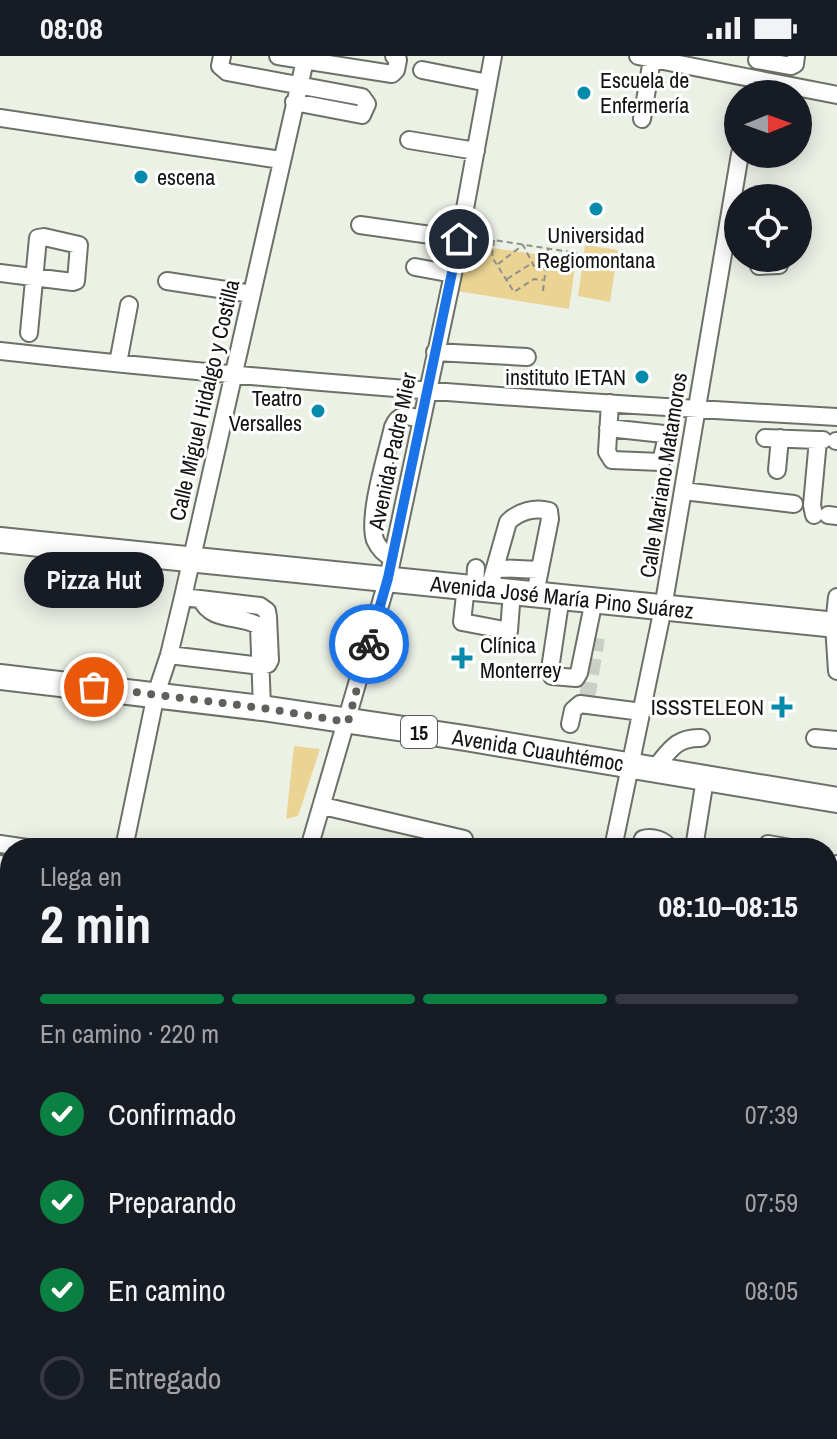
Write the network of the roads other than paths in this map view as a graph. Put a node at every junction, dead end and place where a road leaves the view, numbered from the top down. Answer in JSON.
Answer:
{"nodes":[{"id":1,"x":222,"y":56,"type":"edge"},
{"id":2,"x":278,"y":56,"type":"edge"},
{"id":3,"x":394,"y":56,"type":"edge"},
{"id":4,"x":493,"y":56,"type":"edge"},
{"id":5,"x":796,"y":56,"type":"edge"},
{"id":6,"x":645,"y":57,"type":"edge"},
{"id":7,"x":758,"y":58,"type":"edge"},
{"id":8,"x":306,"y":59,"type":"edge"},
{"id":9,"x":422,"y":70,"type":"dead end"},
{"id":10,"x":727,"y":80,"type":"edge"},
{"id":11,"x":753,"y":80,"type":"edge"},
{"id":12,"x":488,"y":83,"type":"junction"},
{"id":13,"x":812,"y":93,"type":"edge"},
{"id":14,"x":296,"y":95,"type":"junction"},
{"id":15,"x":837,"y":95,"type":"edge"},
{"id":16,"x":0,"y":118,"type":"edge"},
{"id":17,"x":642,"y":119,"type":"dead end"},
{"id":18,"x":409,"y":140,"type":"dead end"},
{"id":19,"x":476,"y":151,"type":"junction"},
{"id":20,"x":281,"y":160,"type":"junction"},
{"id":21,"x":360,"y":225,"type":"dead end"},
{"id":22,"x":459,"y":239,"type":"junction"},
{"id":23,"x":415,"y":267,"type":"dead end"},
{"id":24,"x":725,"y":272,"type":"edge"},
{"id":25,"x":0,"y":273,"type":"edge"},
{"id":26,"x":453,"y":274,"type":"junction"},
{"id":27,"x":167,"y":281,"type":"dead end"},
{"id":28,"x":252,"y":294,"type":"junction"},
{"id":29,"x":129,"y":305,"type":"dead end"},
{"id":30,"x":29,"y":333,"type":"dead end"},
{"id":31,"x":0,"y":351,"type":"edge"},
{"id":32,"x":435,"y":352,"type":"junction"},
{"id":33,"x":527,"y":357,"type":"dead end"},
{"id":34,"x":118,"y":363,"type":"junction"},
{"id":35,"x":233,"y":376,"type":"junction"},
{"id":36,"x":427,"y":392,"type":"junction"},
{"id":37,"x":610,"y":403,"type":"junction"},
{"id":38,"x":632,"y":405,"type":"junction"},
{"id":39,"x":696,"y":410,"type":"junction"},
{"id":40,"x":837,"y":417,"type":"edge"},
{"id":41,"x":422,"y":419,"type":"junction"},
{"id":42,"x":608,"y":428,"type":"junction"},
{"id":43,"x":629,"y":429,"type":"junction"},
{"id":44,"x":828,"y":440,"type":"edge"},
{"id":45,"x":777,"y":470,"type":"dead end"},
{"id":46,"x":683,"y":491,"type":"junction"},
{"id":47,"x":815,"y":510,"type":"edge"},
{"id":48,"x":0,"y":540,"type":"edge"},
{"id":49,"x":191,"y":558,"type":"junction"},
{"id":50,"x":390,"y":568,"type":"junction"},
{"id":51,"x":561,"y":596,"type":"junction"},
{"id":52,"x":183,"y":597,"type":"junction"},
{"id":53,"x":837,"y":597,"type":"edge"},
{"id":54,"x":599,"y":600,"type":"junction"},
{"id":55,"x":663,"y":608,"type":"junction"},
{"id":56,"x":836,"y":625,"type":"edge"},
{"id":57,"x":597,"y":638,"type":"tunnel mouth"},
{"id":58,"x":169,"y":655,"type":"junction"},
{"id":59,"x":261,"y":666,"type":"junction"},
{"id":60,"x":837,"y":671,"type":"edge"},
{"id":61,"x":0,"y":677,"type":"edge"},
{"id":62,"x":156,"y":694,"type":"junction"},
{"id":63,"x":262,"y":708,"type":"junction"},
{"id":64,"x":642,"y":712,"type":"junction"},
{"id":65,"x":348,"y":722,"type":"junction"},
{"id":66,"x":570,"y":724,"type":"dead end"},
{"id":67,"x":701,"y":738,"type":"dead end"},
{"id":68,"x":815,"y":738,"type":"dead end"},
{"id":69,"x":837,"y":740,"type":"edge"},
{"id":70,"x":642,"y":767,"type":"junction"},
{"id":71,"x":705,"y":779,"type":"junction"},
{"id":72,"x":837,"y":800,"type":"edge"},
{"id":73,"x":323,"y":806,"type":"junction"},
{"id":74,"x":126,"y":838,"type":"edge"},
{"id":75,"x":312,"y":838,"type":"edge"},
{"id":76,"x":460,"y":838,"type":"edge"},
{"id":77,"x":617,"y":838,"type":"edge"},
{"id":78,"x":696,"y":838,"type":"edge"}],
"edges":[{"from":1,"to":14,"type":"street"},
{"from":2,"to":8,"type":"street"},
{"from":3,"to":8,"type":"street"},
{"from":4,"to":12,"type":"street","name":"Avenida Padre Mier"},
{"from":5,"to":7,"type":"street"},
{"from":6,"to":10,"type":"street"},
{"from":6,"to":17,"type":"street"},
{"from":7,"to":11,"type":"street"},
{"from":8,"to":14,"type":"street","name":"Calle Miguel Hidalgo y Costilla"},
{"from":9,"to":12,"type":"street"},
{"from":12,"to":19,"type":"street","name":"Avenida Padre Mier"},
{"from":13,"to":15,"type":"street"},
{"from":14,"to":20,"type":"street","name":"Calle Miguel Hidalgo y Costilla"},
{"from":16,"to":20,"type":"street"},
{"from":18,"to":19,"type":"street"},
{"from":19,"to":22,"type":"street","name":"Avenida Padre Mier"},
{"from":20,"to":28,"type":"street","name":"Calle Miguel Hidalgo y Costilla"},
{"from":21,"to":22,"type":"street"},
{"from":22,"to":26,"type":"street","name":"Avenida Padre Mier"},
{"from":23,"to":26,"type":"street"},
{"from":24,"to":39,"type":"street","name":"Calle Mariano Matamoros"},
{"from":25,"to":30,"type":"street"},
{"from":26,"to":32,"type":"street","name":"Avenida Padre Mier"},
{"from":27,"to":28,"type":"street"},
{"from":28,"to":35,"type":"street","name":"Calle Miguel Hidalgo y Costilla"},
{"from":29,"to":34,"type":"street"},
{"from":31,"to":34,"type":"street"},
{"from":32,"to":33,"type":"street"},
{"from":32,"to":36,"type":"street","name":"Avenida Padre Mier"},
{"from":34,"to":35,"type":"street"},
{"from":35,"to":36,"type":"street"},
{"from":35,"to":49,"type":"street","name":"Calle Miguel Hidalgo y Costilla"},
{"from":36,"to":37,"type":"street"},
{"from":36,"to":41,"type":"street","name":"Avenida Padre Mier"},
{"from":37,"to":38,"type":"street"},
{"from":37,"to":42,"type":"street"},
{"from":38,"to":39,"type":"street"},
{"from":38,"to":43,"type":"street"},
{"from":39,"to":40,"type":"street"},
{"from":39,"to":46,"type":"street","name":"Calle Mariano Matamoros"},
{"from":41,"to":50,"type":"street","name":"Avenida Padre Mier"},
{"from":41,"to":50,"type":"street"},
{"from":42,"to":43,"type":"street"},
{"from":42,"to":43,"type":"street"},
{"from":44,"to":45,"type":"street"},
{"from":44,"to":47,"type":"street"},
{"from":46,"to":47,"type":"street"},
{"from":46,"to":55,"type":"street","name":"Calle Mariano Matamoros"},
{"from":48,"to":49,"type":"highway","name":"Avenida José María Pino Suárez"},
{"from":49,"to":50,"type":"highway","name":"Avenida José María Pino Suárez"},
{"from":49,"to":52,"type":"street","name":"Calle Miguel Hidalgo y Costilla"},
{"from":50,"to":51,"type":"highway","name":"Avenida José María Pino Suárez"},
{"from":50,"to":65,"type":"street","name":"Avenida Padre Mier"},
{"from":51,"to":54,"type":"highway","name":"Avenida José María Pino Suárez"},
{"from":51,"to":54,"type":"street"},
{"from":52,"to":58,"type":"street","name":"Calle Miguel Hidalgo y Costilla"},
{"from":52,"to":59,"type":"street"},
{"from":53,"to":56,"type":"street"},
{"from":54,"to":55,"type":"highway","name":"Avenida José María Pino Suárez"},
{"from":54,"to":57,"type":"street"},
{"from":55,"to":56,"type":"highway","name":"Avenida José María Pino Suárez"},
{"from":55,"to":64,"type":"street","name":"Calle Mariano Matamoros"},
{"from":56,"to":60,"type":"street"},
{"from":58,"to":59,"type":"street"},
{"from":58,"to":62,"type":"street","name":"Calle Miguel Hidalgo y Costilla"},
{"from":59,"to":63,"type":"street"},
{"from":61,"to":62,"type":"highway","name":"Avenida Cuauhtémoc","number":"15"},
{"from":62,"to":63,"type":"highway","name":"Avenida Cuauhtémoc","number":"15"},
{"from":62,"to":74,"type":"street","name":"Calle Miguel Hidalgo y Costilla"},
{"from":63,"to":65,"type":"highway","name":"Avenida Cuauhtémoc","number":"15"},
{"from":64,"to":66,"type":"street"},
{"from":64,"to":70,"type":"street","name":"Calle Mariano Matamoros"},
{"from":65,"to":70,"type":"highway","name":"Avenida Cuauhtémoc","number":"15"},
{"from":65,"to":73,"type":"street","name":"Avenida Padre Mier"},
{"from":67,"to":70,"type":"street"},
{"from":68,"to":69,"type":"street"},
{"from":70,"to":71,"type":"highway","name":"Avenida Cuauhtémoc","number":"15"},
{"from":70,"to":77,"type":"street","name":"Calle Mariano Matamoros"},
{"from":71,"to":72,"type":"highway","name":"Avenida Cuauhtémoc","number":"15"},
{"from":71,"to":78,"type":"street"},
{"from":73,"to":75,"type":"street","name":"Avenida Padre Mier"},
{"from":73,"to":76,"type":"street"}]}
